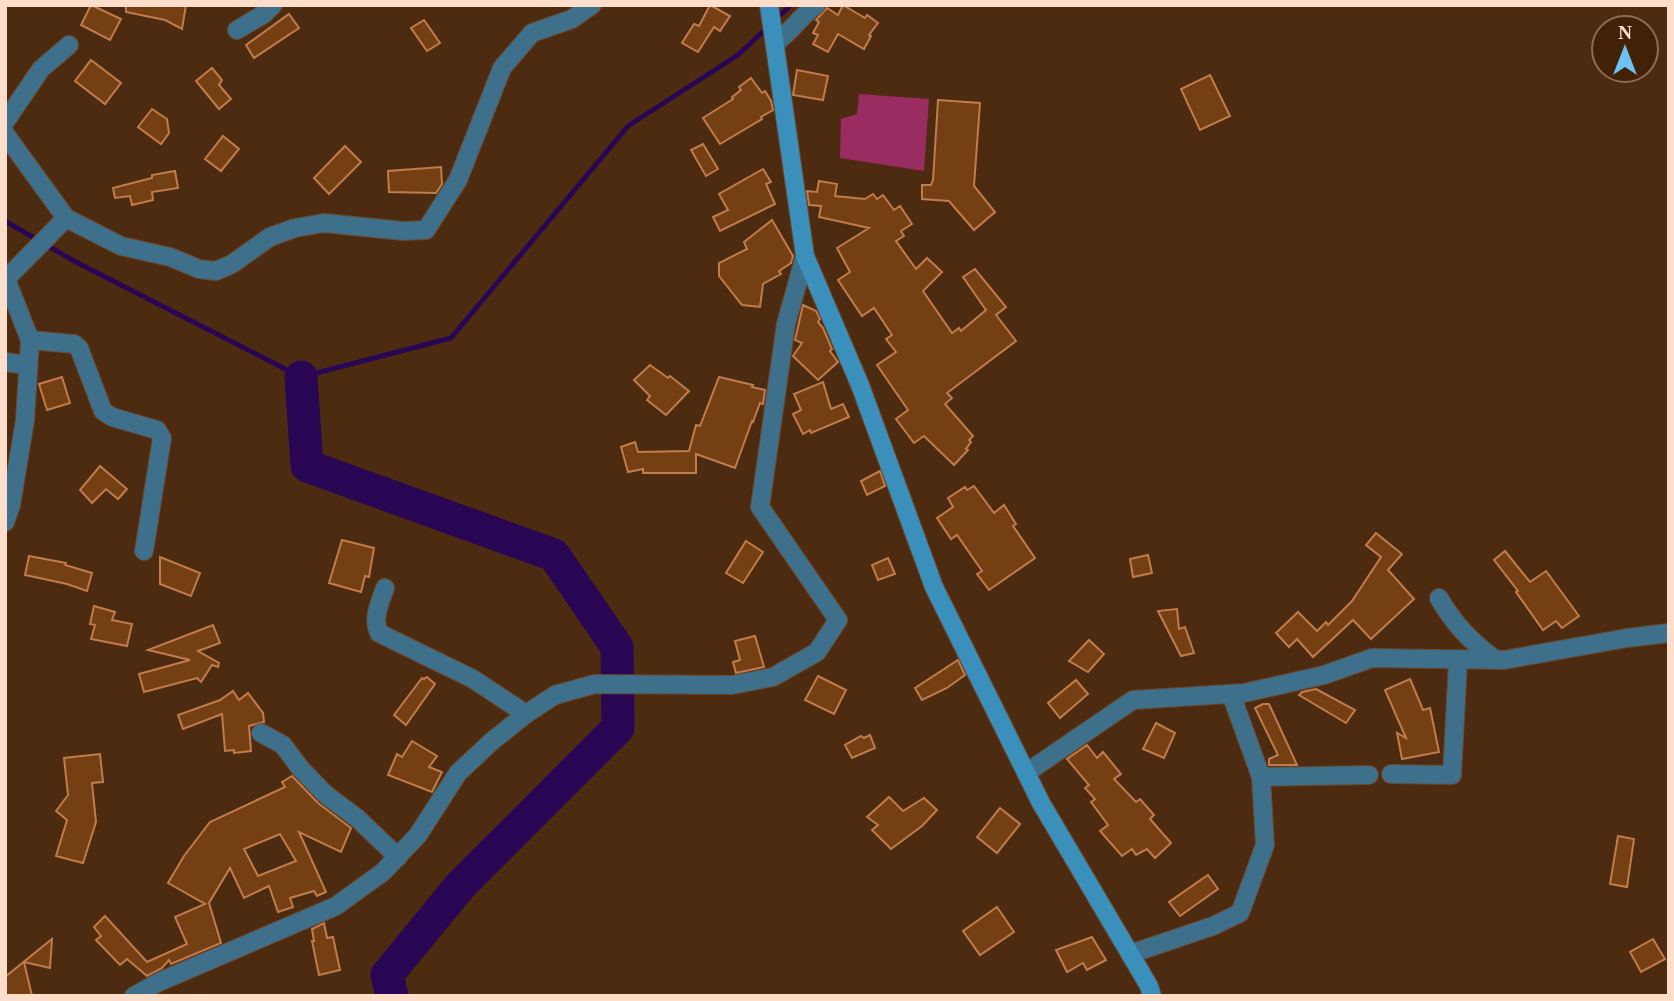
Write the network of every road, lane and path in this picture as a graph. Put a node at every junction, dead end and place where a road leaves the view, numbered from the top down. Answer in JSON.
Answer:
{"nodes":[{"id":1,"x":274,"y":5,"type":"edge"},
{"id":2,"x":592,"y":5,"type":"edge"},
{"id":3,"x":816,"y":5,"type":"edge"},
{"id":4,"x":770,"y":9,"type":"edge"},
{"id":5,"x":237,"y":30,"type":"dead end"},
{"id":6,"x":775,"y":40,"type":"junction"},
{"id":7,"x":69,"y":45,"type":"dead end"},
{"id":8,"x":5,"y":122,"type":"edge"},
{"id":9,"x":5,"y":134,"type":"edge"},
{"id":10,"x":66,"y":218,"type":"junction"},
{"id":11,"x":805,"y":256,"type":"junction"},
{"id":12,"x":6,"y":278,"type":"edge"},
{"id":13,"x":30,"y":340,"type":"junction"},
{"id":14,"x":5,"y":362,"type":"edge"},
{"id":15,"x":27,"y":365,"type":"junction"},
{"id":16,"x":5,"y":522,"type":"edge"},
{"id":17,"x":144,"y":551,"type":"dead end"},
{"id":18,"x":385,"y":588,"type":"dead end"},
{"id":19,"x":1439,"y":598,"type":"dead end"},
{"id":20,"x":1669,"y":633,"type":"edge"},
{"id":21,"x":1496,"y":660,"type":"junction"},
{"id":22,"x":1458,"y":661,"type":"junction"},
{"id":23,"x":1231,"y":694,"type":"junction"},
{"id":24,"x":526,"y":714,"type":"junction"},
{"id":25,"x":261,"y":733,"type":"dead end"},
{"id":26,"x":1026,"y":772,"type":"junction"},
{"id":27,"x":1391,"y":774,"type":"dead end"},
{"id":28,"x":1369,"y":775,"type":"dead end"},
{"id":29,"x":1261,"y":777,"type":"junction"},
{"id":30,"x":398,"y":857,"type":"junction"},
{"id":31,"x":1130,"y":954,"type":"junction"},
{"id":32,"x":134,"y":996,"type":"edge"},
{"id":33,"x":1152,"y":996,"type":"edge"}],
"edges":[{"from":1,"to":5,"type":"street"},
{"from":2,"to":10,"type":"street"},
{"from":3,"to":6,"type":"street"},
{"from":4,"to":6,"type":"street"},
{"from":6,"to":11,"type":"street"},
{"from":7,"to":8,"type":"street"},
{"from":9,"to":10,"type":"street"},
{"from":10,"to":12,"type":"street"},
{"from":11,"to":24,"type":"street"},
{"from":11,"to":26,"type":"street"},
{"from":12,"to":13,"type":"street"},
{"from":13,"to":15,"type":"street"},
{"from":13,"to":17,"type":"street"},
{"from":14,"to":15,"type":"street"},
{"from":15,"to":16,"type":"street"},
{"from":18,"to":24,"type":"street"},
{"from":19,"to":21,"type":"street"},
{"from":20,"to":21,"type":"street"},
{"from":21,"to":22,"type":"street"},
{"from":22,"to":23,"type":"street"},
{"from":22,"to":27,"type":"street"},
{"from":23,"to":26,"type":"street"},
{"from":23,"to":29,"type":"street"},
{"from":24,"to":30,"type":"street"},
{"from":25,"to":30,"type":"street"},
{"from":26,"to":31,"type":"street"},
{"from":28,"to":29,"type":"street"},
{"from":29,"to":31,"type":"street"},
{"from":30,"to":32,"type":"street"},
{"from":31,"to":33,"type":"street"}]}
